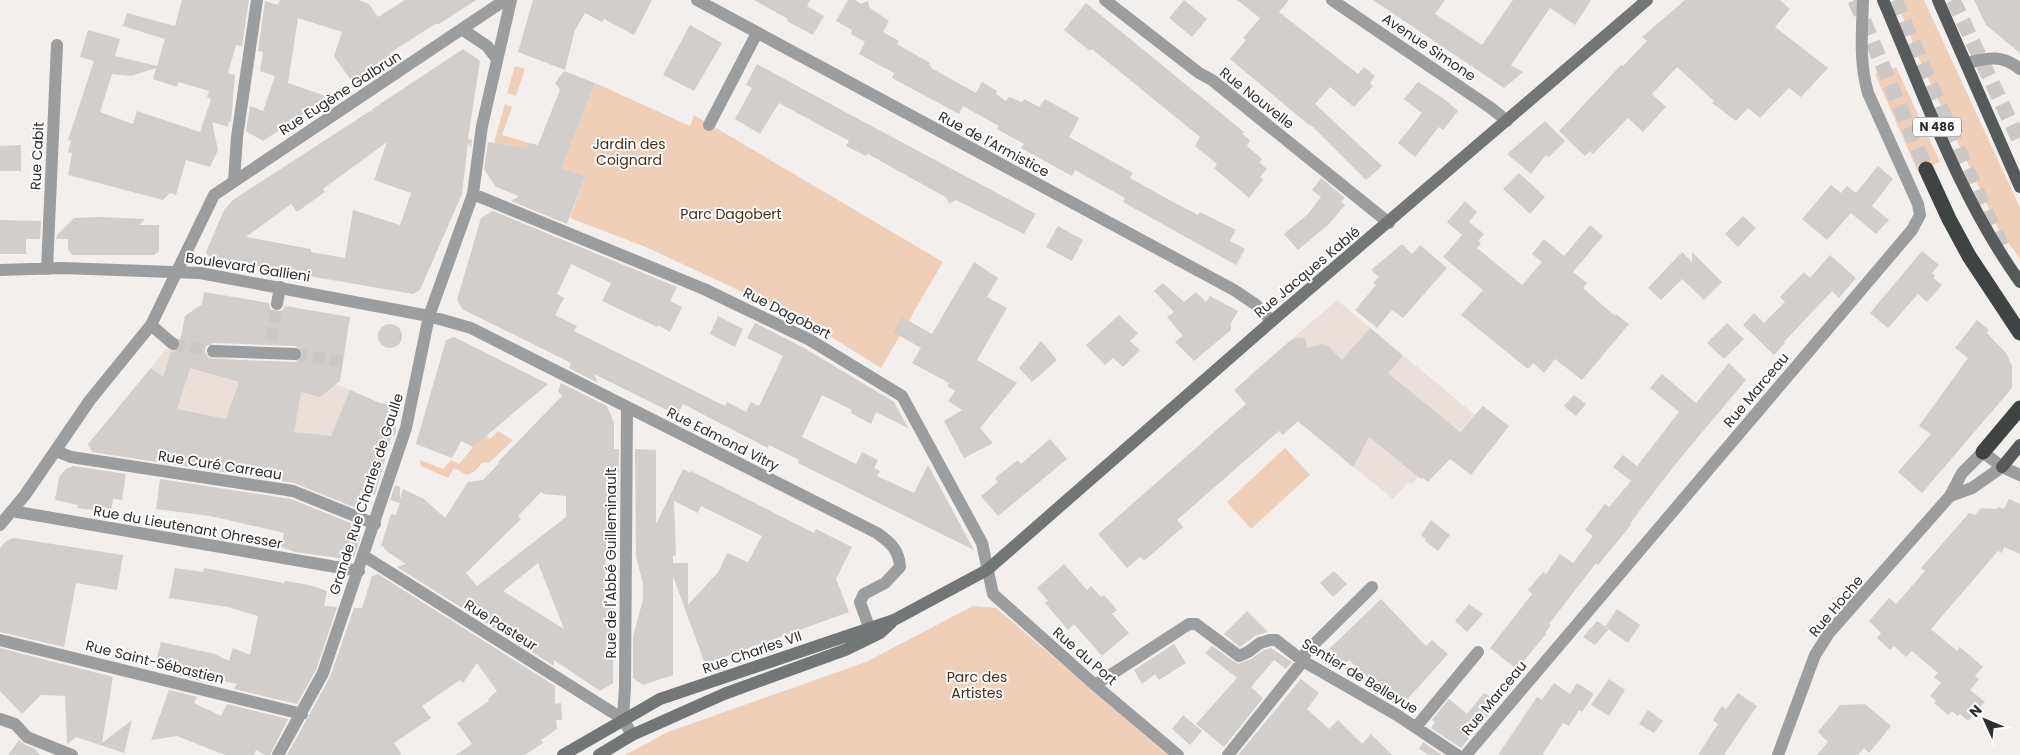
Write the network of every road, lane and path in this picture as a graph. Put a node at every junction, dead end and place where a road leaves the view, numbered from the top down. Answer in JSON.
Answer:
{"nodes":[{"id":1,"x":257,"y":0,"type":"edge"},
{"id":2,"x":505,"y":0,"type":"edge"},
{"id":3,"x":511,"y":0,"type":"edge"},
{"id":4,"x":697,"y":0,"type":"edge"},
{"id":5,"x":1105,"y":0,"type":"edge"},
{"id":6,"x":1332,"y":0,"type":"edge"},
{"id":7,"x":1647,"y":0,"type":"edge"},
{"id":8,"x":1863,"y":0,"type":"edge"},
{"id":9,"x":1883,"y":0,"type":"edge"},
{"id":10,"x":1938,"y":0,"type":"edge"},
{"id":11,"x":463,"y":30,"type":"junction"},
{"id":12,"x":757,"y":33,"type":"junction"},
{"id":13,"x":57,"y":45,"type":"dead end"},
{"id":14,"x":497,"y":59,"type":"junction"},
{"id":15,"x":1967,"y":63,"type":"junction"},
{"id":16,"x":2020,"y":69,"type":"edge"},
{"id":17,"x":1507,"y":121,"type":"junction"},
{"id":18,"x":709,"y":125,"type":"dead end"},
{"id":19,"x":1926,"y":169,"type":"tunnel mouth"},
{"id":20,"x":234,"y":181,"type":"junction"},
{"id":21,"x":2020,"y":187,"type":"edge"},
{"id":22,"x":473,"y":194,"type":"junction"},
{"id":23,"x":1389,"y":223,"type":"junction"},
{"id":24,"x":47,"y":269,"type":"junction"},
{"id":25,"x":0,"y":270,"type":"edge"},
{"id":26,"x":178,"y":271,"type":"junction"},
{"id":27,"x":2020,"y":282,"type":"edge"},
{"id":28,"x":280,"y":287,"type":"junction"},
{"id":29,"x":277,"y":304,"type":"tunnel mouth"},
{"id":30,"x":430,"y":316,"type":"junction"},
{"id":31,"x":1272,"y":321,"type":"junction"},
{"id":32,"x":151,"y":325,"type":"junction"},
{"id":33,"x":2020,"y":333,"type":"edge"},
{"id":34,"x":174,"y":344,"type":"tunnel mouth"},
{"id":35,"x":213,"y":350,"type":"tunnel mouth"},
{"id":36,"x":295,"y":354,"type":"tunnel mouth"},
{"id":37,"x":627,"y":407,"type":"junction"},
{"id":38,"x":2020,"y":408,"type":"edge"},
{"id":39,"x":2020,"y":444,"type":"edge"},
{"id":40,"x":56,"y":451,"type":"junction"},
{"id":41,"x":1984,"y":452,"type":"junction"},
{"id":42,"x":2002,"y":467,"type":"junction"},
{"id":43,"x":2020,"y":475,"type":"edge"},
{"id":44,"x":1950,"y":496,"type":"junction"},
{"id":45,"x":12,"y":511,"type":"junction"},
{"id":46,"x":375,"y":524,"type":"junction"},
{"id":47,"x":0,"y":525,"type":"edge"},
{"id":48,"x":364,"y":556,"type":"junction"},
{"id":49,"x":987,"y":570,"type":"junction"},
{"id":50,"x":359,"y":571,"type":"junction"},
{"id":51,"x":1372,"y":587,"type":"dead end"},
{"id":52,"x":875,"y":630,"type":"junction"},
{"id":53,"x":0,"y":640,"type":"edge"},
{"id":54,"x":1478,"y":652,"type":"dead end"},
{"id":55,"x":1303,"y":661,"type":"junction"},
{"id":56,"x":1095,"y":685,"type":"junction"},
{"id":57,"x":302,"y":714,"type":"junction"},
{"id":58,"x":0,"y":719,"type":"edge"},
{"id":59,"x":623,"y":719,"type":"junction"},
{"id":60,"x":1416,"y":727,"type":"junction"},
{"id":61,"x":632,"y":735,"type":"junction"},
{"id":62,"x":72,"y":755,"type":"edge"},
{"id":63,"x":278,"y":755,"type":"edge"},
{"id":64,"x":563,"y":755,"type":"edge"},
{"id":65,"x":599,"y":755,"type":"edge"},
{"id":66,"x":1178,"y":755,"type":"edge"},
{"id":67,"x":1228,"y":755,"type":"edge"},
{"id":68,"x":1457,"y":755,"type":"edge"},
{"id":69,"x":1466,"y":755,"type":"edge"},
{"id":70,"x":1778,"y":755,"type":"edge"}],
"edges":[{"from":1,"to":20,"type":"street"},
{"from":2,"to":11,"type":"street","name":"Rue Eugène Galbrun"},
{"from":3,"to":14,"type":"street","name":"Grande Rue Charles de Gaulle"},
{"from":4,"to":12,"type":"street","name":"Rue de l'Armistice"},
{"from":5,"to":23,"type":"street","name":"Rue Nouvelle"},
{"from":6,"to":17,"type":"street","name":"Avenue Simone"},
{"from":7,"to":17,"type":"main road","name":"Rue Jacques Kablé"},
{"from":8,"to":69,"type":"street","name":"Rue Marceau"},
{"from":9,"to":27,"type":"main road","number":"N 486"},
{"from":10,"to":15,"type":"main road"},
{"from":11,"to":14,"type":"street"},
{"from":11,"to":20,"type":"street","name":"Rue Eugène Galbrun"},
{"from":12,"to":18,"type":"street"},
{"from":12,"to":31,"type":"street","name":"Rue de l'Armistice"},
{"from":13,"to":24,"type":"street","name":"Rue Cabit"},
{"from":14,"to":22,"type":"street","name":"Grande Rue Charles de Gaulle"},
{"from":15,"to":16,"type":"street"},
{"from":15,"to":21,"type":"main road"},
{"from":17,"to":23,"type":"main road","name":"Rue Jacques Kablé"},
{"from":19,"to":33,"type":"highway"},
{"from":20,"to":26,"type":"street","name":"Rue Eugène Galbrun"},
{"from":22,"to":30,"type":"street","name":"Grande Rue Charles de Gaulle"},
{"from":22,"to":49,"type":"street","name":"Rue Dagobert"},
{"from":23,"to":31,"type":"main road","name":"Rue Jacques Kablé"},
{"from":24,"to":25,"type":"street","name":"Boulevard Gallieni"},
{"from":24,"to":26,"type":"street","name":"Boulevard Gallieni"},
{"from":26,"to":28,"type":"street","name":"Boulevard Gallieni"},
{"from":26,"to":32,"type":"street","name":"Rue Eugène Galbrun"},
{"from":28,"to":29,"type":"street"},
{"from":28,"to":30,"type":"street","name":"Boulevard Gallieni"},
{"from":30,"to":37,"type":"street","name":"Rue Edmond Vitry"},
{"from":30,"to":46,"type":"street","name":"Grande Rue Charles de Gaulle"},
{"from":31,"to":49,"type":"main road","name":"Rue Jacques Kablé"},
{"from":32,"to":34,"type":"street"},
{"from":32,"to":40,"type":"street","name":"Rue Eugène Galbrun"},
{"from":35,"to":36,"type":"street"},
{"from":37,"to":52,"type":"street","name":"Rue Edmond Vitry"},
{"from":37,"to":59,"type":"street","name":"Rue de l'Abbé Guilleminault"},
{"from":38,"to":41,"type":"highway"},
{"from":39,"to":42,"type":"main road"},
{"from":40,"to":45,"type":"street","name":"Rue Eugène Galbrun"},
{"from":40,"to":46,"type":"street","name":"Rue Curé Carreau"},
{"from":41,"to":42,"type":"street"},
{"from":41,"to":44,"type":"street","name":"Rue Hoche"},
{"from":42,"to":43,"type":"street"},
{"from":42,"to":44,"type":"street","name":"Rue Hoche"},
{"from":44,"to":70,"type":"street","name":"Rue Hoche"},
{"from":45,"to":47,"type":"street","name":"Rue Eugène Galbrun"},
{"from":45,"to":50,"type":"street","name":"Rue du Lieutenant Ohresser"},
{"from":46,"to":48,"type":"street","name":"Grande Rue Charles de Gaulle"},
{"from":48,"to":50,"type":"street","name":"Grande Rue Charles de Gaulle"},
{"from":48,"to":59,"type":"street","name":"Rue Pasteur"},
{"from":49,"to":52,"type":"main road","name":"Rue Charles VII"},
{"from":49,"to":56,"type":"street","name":"Rue du Port"},
{"from":50,"to":57,"type":"street","name":"Grande Rue Charles de Gaulle"},
{"from":51,"to":55,"type":"street"},
{"from":52,"to":59,"type":"main road","name":"Rue Charles VII"},
{"from":52,"to":61,"type":"main road","name":"Rue Charles VII"},
{"from":53,"to":57,"type":"street","name":"Rue Saint-Sébastien"},
{"from":54,"to":60,"type":"street"},
{"from":55,"to":56,"type":"street","name":"Sentier de Bellevue"},
{"from":55,"to":60,"type":"street","name":"Sentier de Bellevue"},
{"from":55,"to":67,"type":"street"},
{"from":56,"to":66,"type":"street","name":"Rue du Port"},
{"from":57,"to":63,"type":"street","name":"Grande Rue Charles de Gaulle"},
{"from":58,"to":62,"type":"street"},
{"from":59,"to":61,"type":"street"},
{"from":59,"to":64,"type":"main road","name":"Rue Charles VII"},
{"from":60,"to":68,"type":"street","name":"Sentier de Bellevue"},
{"from":61,"to":65,"type":"main road","name":"Rue Charles VII"}]}
